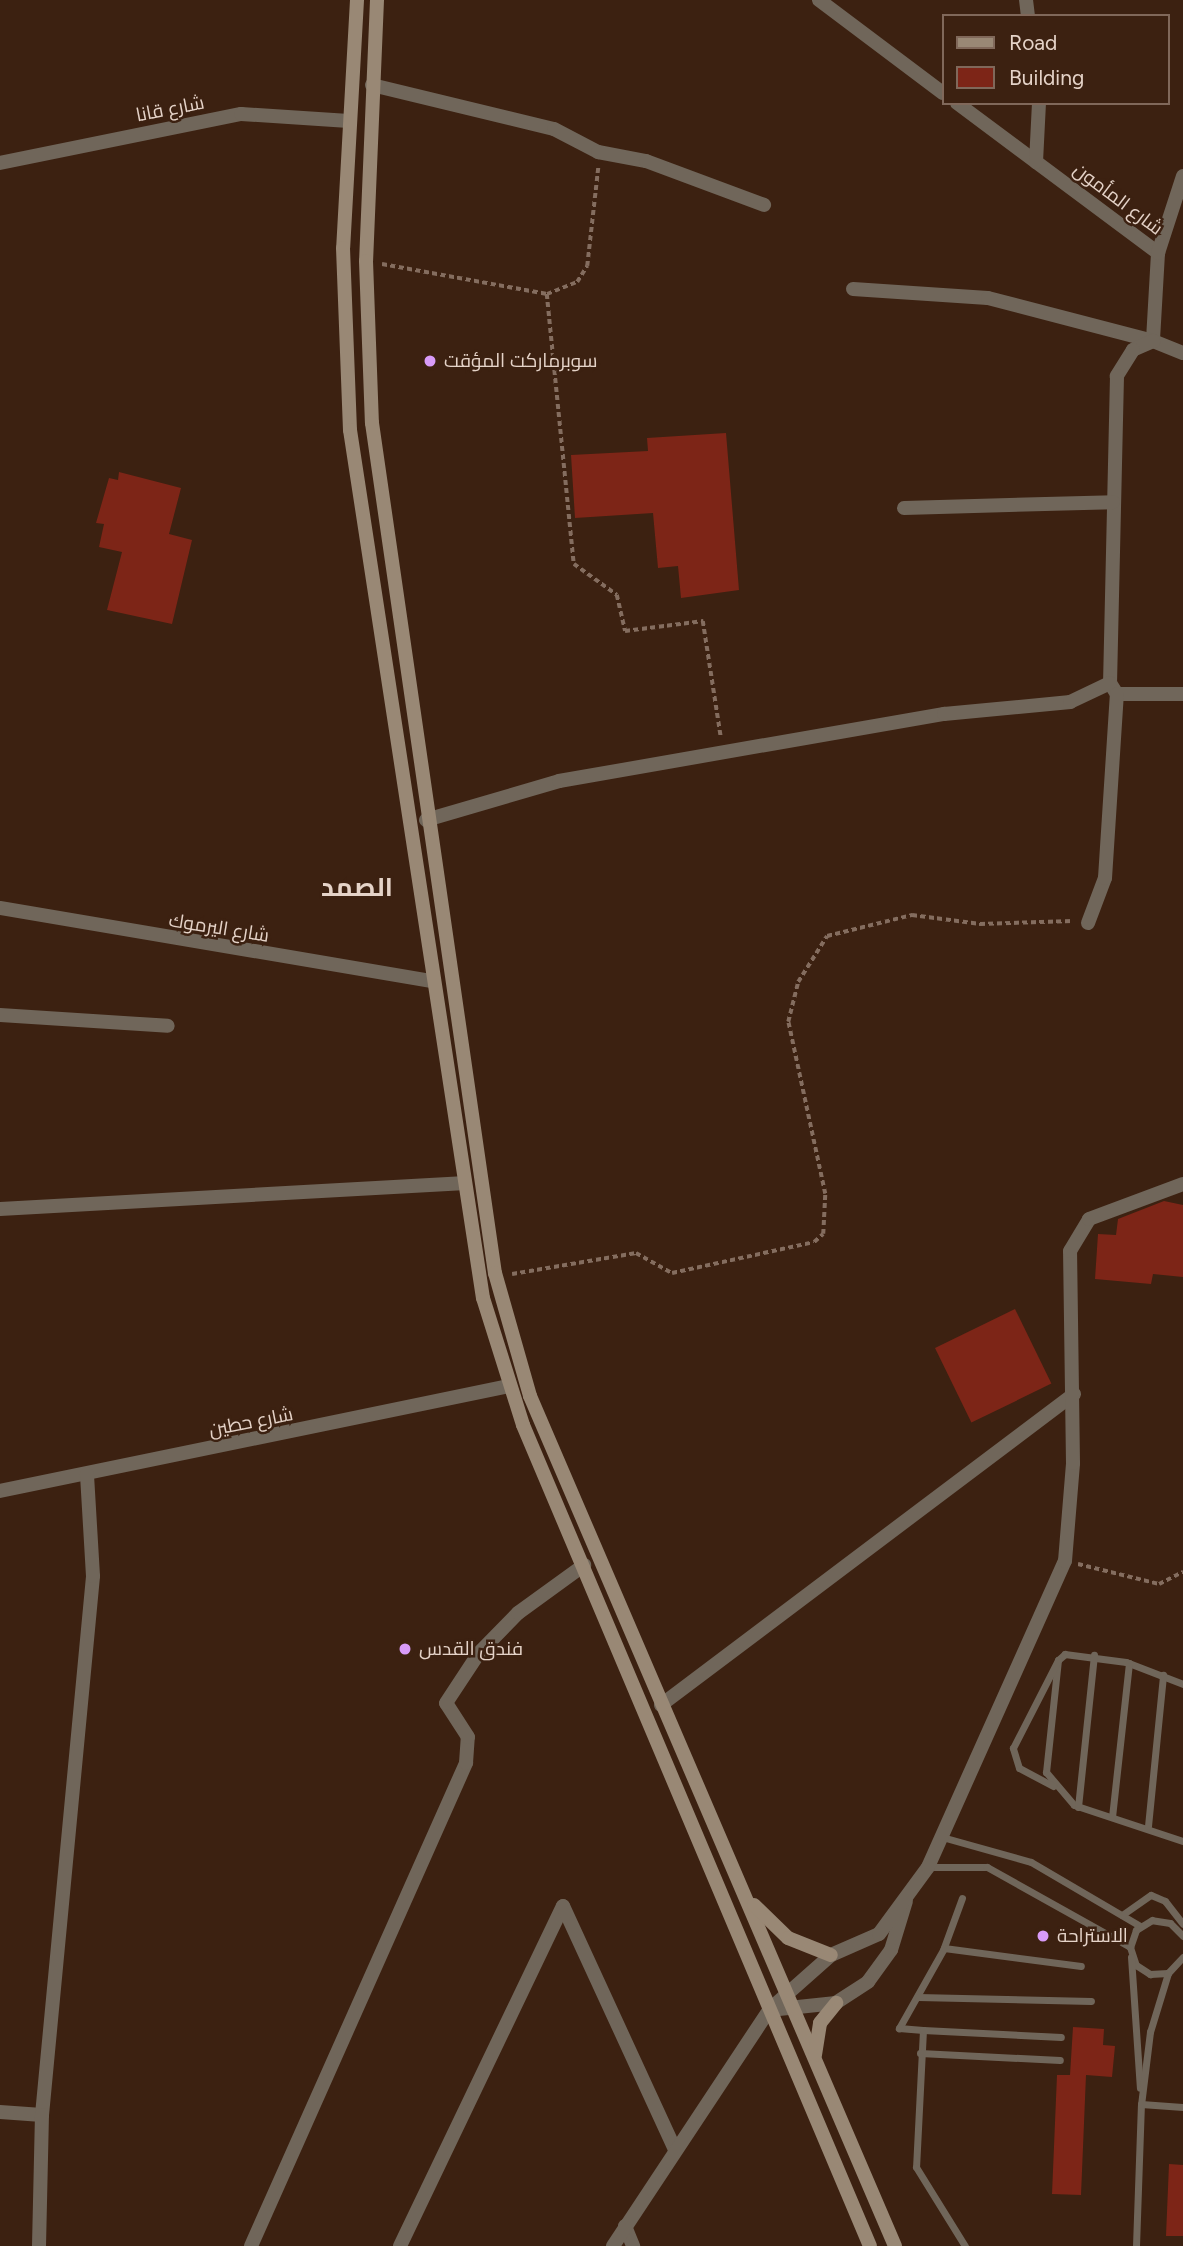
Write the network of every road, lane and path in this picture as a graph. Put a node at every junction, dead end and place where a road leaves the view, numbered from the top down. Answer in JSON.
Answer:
{"nodes":[{"id":1,"x":357,"y":0,"type":"edge"},
{"id":2,"x":377,"y":0,"type":"edge"},
{"id":3,"x":819,"y":0,"type":"edge"},
{"id":4,"x":372,"y":85,"type":"junction"},
{"id":5,"x":942,"y":92,"type":"edge"},
{"id":6,"x":960,"y":105,"type":"edge"},
{"id":7,"x":1039,"y":105,"type":"edge"},
{"id":8,"x":349,"y":121,"type":"junction"},
{"id":9,"x":598,"y":152,"type":"junction"},
{"id":10,"x":1036,"y":162,"type":"junction"},
{"id":11,"x":0,"y":163,"type":"edge"},
{"id":12,"x":1183,"y":176,"type":"edge"},
{"id":13,"x":764,"y":205,"type":"dead end"},
{"id":14,"x":1158,"y":253,"type":"junction"},
{"id":15,"x":366,"y":261,"type":"junction"},
{"id":16,"x":853,"y":289,"type":"dead end"},
{"id":17,"x":547,"y":294,"type":"junction"},
{"id":18,"x":1153,"y":341,"type":"junction"},
{"id":19,"x":1183,"y":353,"type":"edge"},
{"id":20,"x":1112,"y":502,"type":"junction"},
{"id":21,"x":904,"y":508,"type":"dead end"},
{"id":22,"x":1114,"y":688,"type":"junction"},
{"id":23,"x":1183,"y":694,"type":"edge"},
{"id":24,"x":723,"y":753,"type":"junction"},
{"id":25,"x":426,"y":820,"type":"junction"},
{"id":26,"x":0,"y":908,"type":"edge"},
{"id":27,"x":1088,"y":923,"type":"joint"},
{"id":28,"x":432,"y":981,"type":"junction"},
{"id":29,"x":0,"y":1015,"type":"edge"},
{"id":30,"x":168,"y":1026,"type":"dead end"},
{"id":31,"x":461,"y":1183,"type":"junction"},
{"id":32,"x":1183,"y":1184,"type":"edge"},
{"id":33,"x":0,"y":1209,"type":"edge"},
{"id":34,"x":496,"y":1277,"type":"junction"},
{"id":35,"x":509,"y":1386,"type":"junction"},
{"id":36,"x":1074,"y":1394,"type":"junction"},
{"id":37,"x":87,"y":1474,"type":"junction"},
{"id":38,"x":0,"y":1491,"type":"edge"},
{"id":39,"x":1065,"y":1561,"type":"junction"},
{"id":40,"x":584,"y":1565,"type":"junction"},
{"id":41,"x":1183,"y":1572,"type":"edge"},
{"id":42,"x":1094,"y":1655,"type":"junction"},
{"id":43,"x":1058,"y":1660,"type":"junction"},
{"id":44,"x":1129,"y":1663,"type":"junction"},
{"id":45,"x":1163,"y":1675,"type":"junction"},
{"id":46,"x":1183,"y":1684,"type":"edge"},
{"id":47,"x":661,"y":1705,"type":"junction"},
{"id":48,"x":1053,"y":1786,"type":"junction"},
{"id":49,"x":1078,"y":1807,"type":"junction"},
{"id":50,"x":1112,"y":1817,"type":"junction"},
{"id":51,"x":1148,"y":1826,"type":"junction"},
{"id":52,"x":1183,"y":1831,"type":"edge"},
{"id":53,"x":941,"y":1837,"type":"junction"},
{"id":54,"x":1183,"y":1841,"type":"edge"},
{"id":55,"x":928,"y":1867,"type":"junction"},
{"id":56,"x":741,"y":1888,"type":"junction"},
{"id":57,"x":962,"y":1898,"type":"dead end"},
{"id":58,"x":906,"y":1901,"type":"junction"},
{"id":59,"x":1122,"y":1915,"type":"junction"},
{"id":60,"x":1183,"y":1924,"type":"edge"},
{"id":61,"x":1140,"y":1926,"type":"junction"},
{"id":62,"x":1183,"y":1936,"type":"edge"},
{"id":63,"x":1130,"y":1947,"type":"junction"},
{"id":64,"x":944,"y":1948,"type":"junction"},
{"id":65,"x":831,"y":1955,"type":"junction"},
{"id":66,"x":1131,"y":1956,"type":"junction"},
{"id":67,"x":1183,"y":1957,"type":"edge"},
{"id":68,"x":1081,"y":1966,"type":"dead end"},
{"id":69,"x":1175,"y":1971,"type":"edge"},
{"id":70,"x":785,"y":1990,"type":"junction"},
{"id":71,"x":918,"y":1997,"type":"junction"},
{"id":72,"x":1091,"y":2001,"type":"dead end"},
{"id":73,"x":836,"y":2003,"type":"junction"},
{"id":74,"x":793,"y":2008,"type":"junction"},
{"id":75,"x":769,"y":2010,"type":"junction"},
{"id":76,"x":923,"y":2030,"type":"junction"},
{"id":77,"x":1061,"y":2037,"type":"dead end"},
{"id":78,"x":920,"y":2053,"type":"junction"},
{"id":79,"x":815,"y":2060,"type":"junction"},
{"id":80,"x":1060,"y":2060,"type":"dead end"},
{"id":81,"x":1141,"y":2105,"type":"junction"},
{"id":82,"x":1183,"y":2107,"type":"edge"},
{"id":83,"x":0,"y":2112,"type":"edge"},
{"id":84,"x":42,"y":2115,"type":"junction"},
{"id":85,"x":675,"y":2150,"type":"junction"},
{"id":86,"x":625,"y":2226,"type":"junction"},
{"id":87,"x":39,"y":2246,"type":"edge"},
{"id":88,"x":251,"y":2246,"type":"edge"},
{"id":89,"x":400,"y":2246,"type":"edge"},
{"id":90,"x":612,"y":2246,"type":"edge"},
{"id":91,"x":633,"y":2246,"type":"edge"},
{"id":92,"x":870,"y":2246,"type":"edge"},
{"id":93,"x":895,"y":2246,"type":"edge"},
{"id":94,"x":965,"y":2246,"type":"edge"},
{"id":95,"x":1136,"y":2246,"type":"edge"}],
"edges":[{"from":1,"to":8,"type":"main road"},
{"from":2,"to":4,"type":"main road"},
{"from":3,"to":5,"type":"street"},
{"from":4,"to":9,"type":"street"},
{"from":4,"to":15,"type":"main road"},
{"from":6,"to":10,"type":"street","name":"شارع المأمون"},
{"from":7,"to":10,"type":"street"},
{"from":8,"to":11,"type":"street","name":"شارع قانا"},
{"from":8,"to":28,"type":"main road"},
{"from":9,"to":13,"type":"street"},
{"from":9,"to":17,"type":"path"},
{"from":10,"to":14,"type":"street","name":"شارع المأمون"},
{"from":12,"to":14,"type":"street"},
{"from":14,"to":18,"type":"street","name":"شارع المأمون"},
{"from":15,"to":17,"type":"path"},
{"from":15,"to":25,"type":"main road"},
{"from":16,"to":18,"type":"street"},
{"from":17,"to":24,"type":"path"},
{"from":18,"to":19,"type":"street"},
{"from":18,"to":20,"type":"street"},
{"from":20,"to":21,"type":"street"},
{"from":20,"to":22,"type":"street"},
{"from":22,"to":23,"type":"street"},
{"from":22,"to":24,"type":"street"},
{"from":22,"to":27,"type":"street"},
{"from":24,"to":25,"type":"street"},
{"from":25,"to":34,"type":"main road"},
{"from":26,"to":28,"type":"street","name":"شارع اليرموك"},
{"from":27,"to":34,"type":"path"},
{"from":28,"to":31,"type":"main road"},
{"from":29,"to":30,"type":"street"},
{"from":31,"to":33,"type":"street"},
{"from":31,"to":35,"type":"main road"},
{"from":32,"to":36,"type":"street"},
{"from":34,"to":47,"type":"main road"},
{"from":35,"to":37,"type":"street","name":"شارع حطين"},
{"from":35,"to":40,"type":"main road"},
{"from":36,"to":39,"type":"street"},
{"from":36,"to":47,"type":"street"},
{"from":37,"to":38,"type":"street","name":"شارع حطين"},
{"from":37,"to":84,"type":"street"},
{"from":39,"to":41,"type":"path"},
{"from":39,"to":53,"type":"street"},
{"from":40,"to":75,"type":"main road"},
{"from":40,"to":88,"type":"street"},
{"from":42,"to":43,"type":"lane"},
{"from":42,"to":44,"type":"lane"},
{"from":42,"to":49,"type":"lane"},
{"from":43,"to":48,"type":"lane"},
{"from":43,"to":48,"type":"lane"},
{"from":44,"to":45,"type":"lane"},
{"from":44,"to":50,"type":"lane"},
{"from":45,"to":46,"type":"lane"},
{"from":45,"to":51,"type":"lane"},
{"from":47,"to":56,"type":"main road"},
{"from":48,"to":49,"type":"lane"},
{"from":49,"to":50,"type":"lane"},
{"from":50,"to":51,"type":"lane"},
{"from":51,"to":54,"type":"lane"},
{"from":52,"to":54,"type":"lane"},
{"from":53,"to":55,"type":"street"},
{"from":53,"to":59,"type":"lane"},
{"from":55,"to":58,"type":"street"},
{"from":55,"to":63,"type":"lane"},
{"from":56,"to":65,"type":"main road"},
{"from":56,"to":70,"type":"main road"},
{"from":57,"to":64,"type":"lane"},
{"from":58,"to":65,"type":"street"},
{"from":58,"to":73,"type":"street"},
{"from":59,"to":60,"type":"lane"},
{"from":59,"to":61,"type":"lane"},
{"from":61,"to":62,"type":"lane"},
{"from":61,"to":63,"type":"lane"},
{"from":63,"to":66,"type":"lane"},
{"from":64,"to":68,"type":"lane"},
{"from":64,"to":71,"type":"lane"},
{"from":65,"to":70,"type":"street"},
{"from":66,"to":69,"type":"lane"},
{"from":66,"to":81,"type":"lane"},
{"from":67,"to":69,"type":"lane"},
{"from":69,"to":81,"type":"lane"},
{"from":70,"to":74,"type":"main road"},
{"from":70,"to":75,"type":"street"},
{"from":71,"to":72,"type":"lane"},
{"from":71,"to":76,"type":"lane"},
{"from":73,"to":74,"type":"street"},
{"from":73,"to":79,"type":"main road"},
{"from":74,"to":75,"type":"street"},
{"from":74,"to":79,"type":"main road"},
{"from":75,"to":85,"type":"street"},
{"from":75,"to":92,"type":"main road"},
{"from":76,"to":77,"type":"lane"},
{"from":76,"to":78,"type":"lane"},
{"from":78,"to":80,"type":"lane"},
{"from":78,"to":94,"type":"lane"},
{"from":79,"to":93,"type":"main road"},
{"from":81,"to":82,"type":"lane"},
{"from":81,"to":95,"type":"lane"},
{"from":83,"to":84,"type":"street"},
{"from":84,"to":87,"type":"street"},
{"from":85,"to":86,"type":"street"},
{"from":85,"to":89,"type":"street"},
{"from":86,"to":90,"type":"street"},
{"from":86,"to":91,"type":"street"}]}
